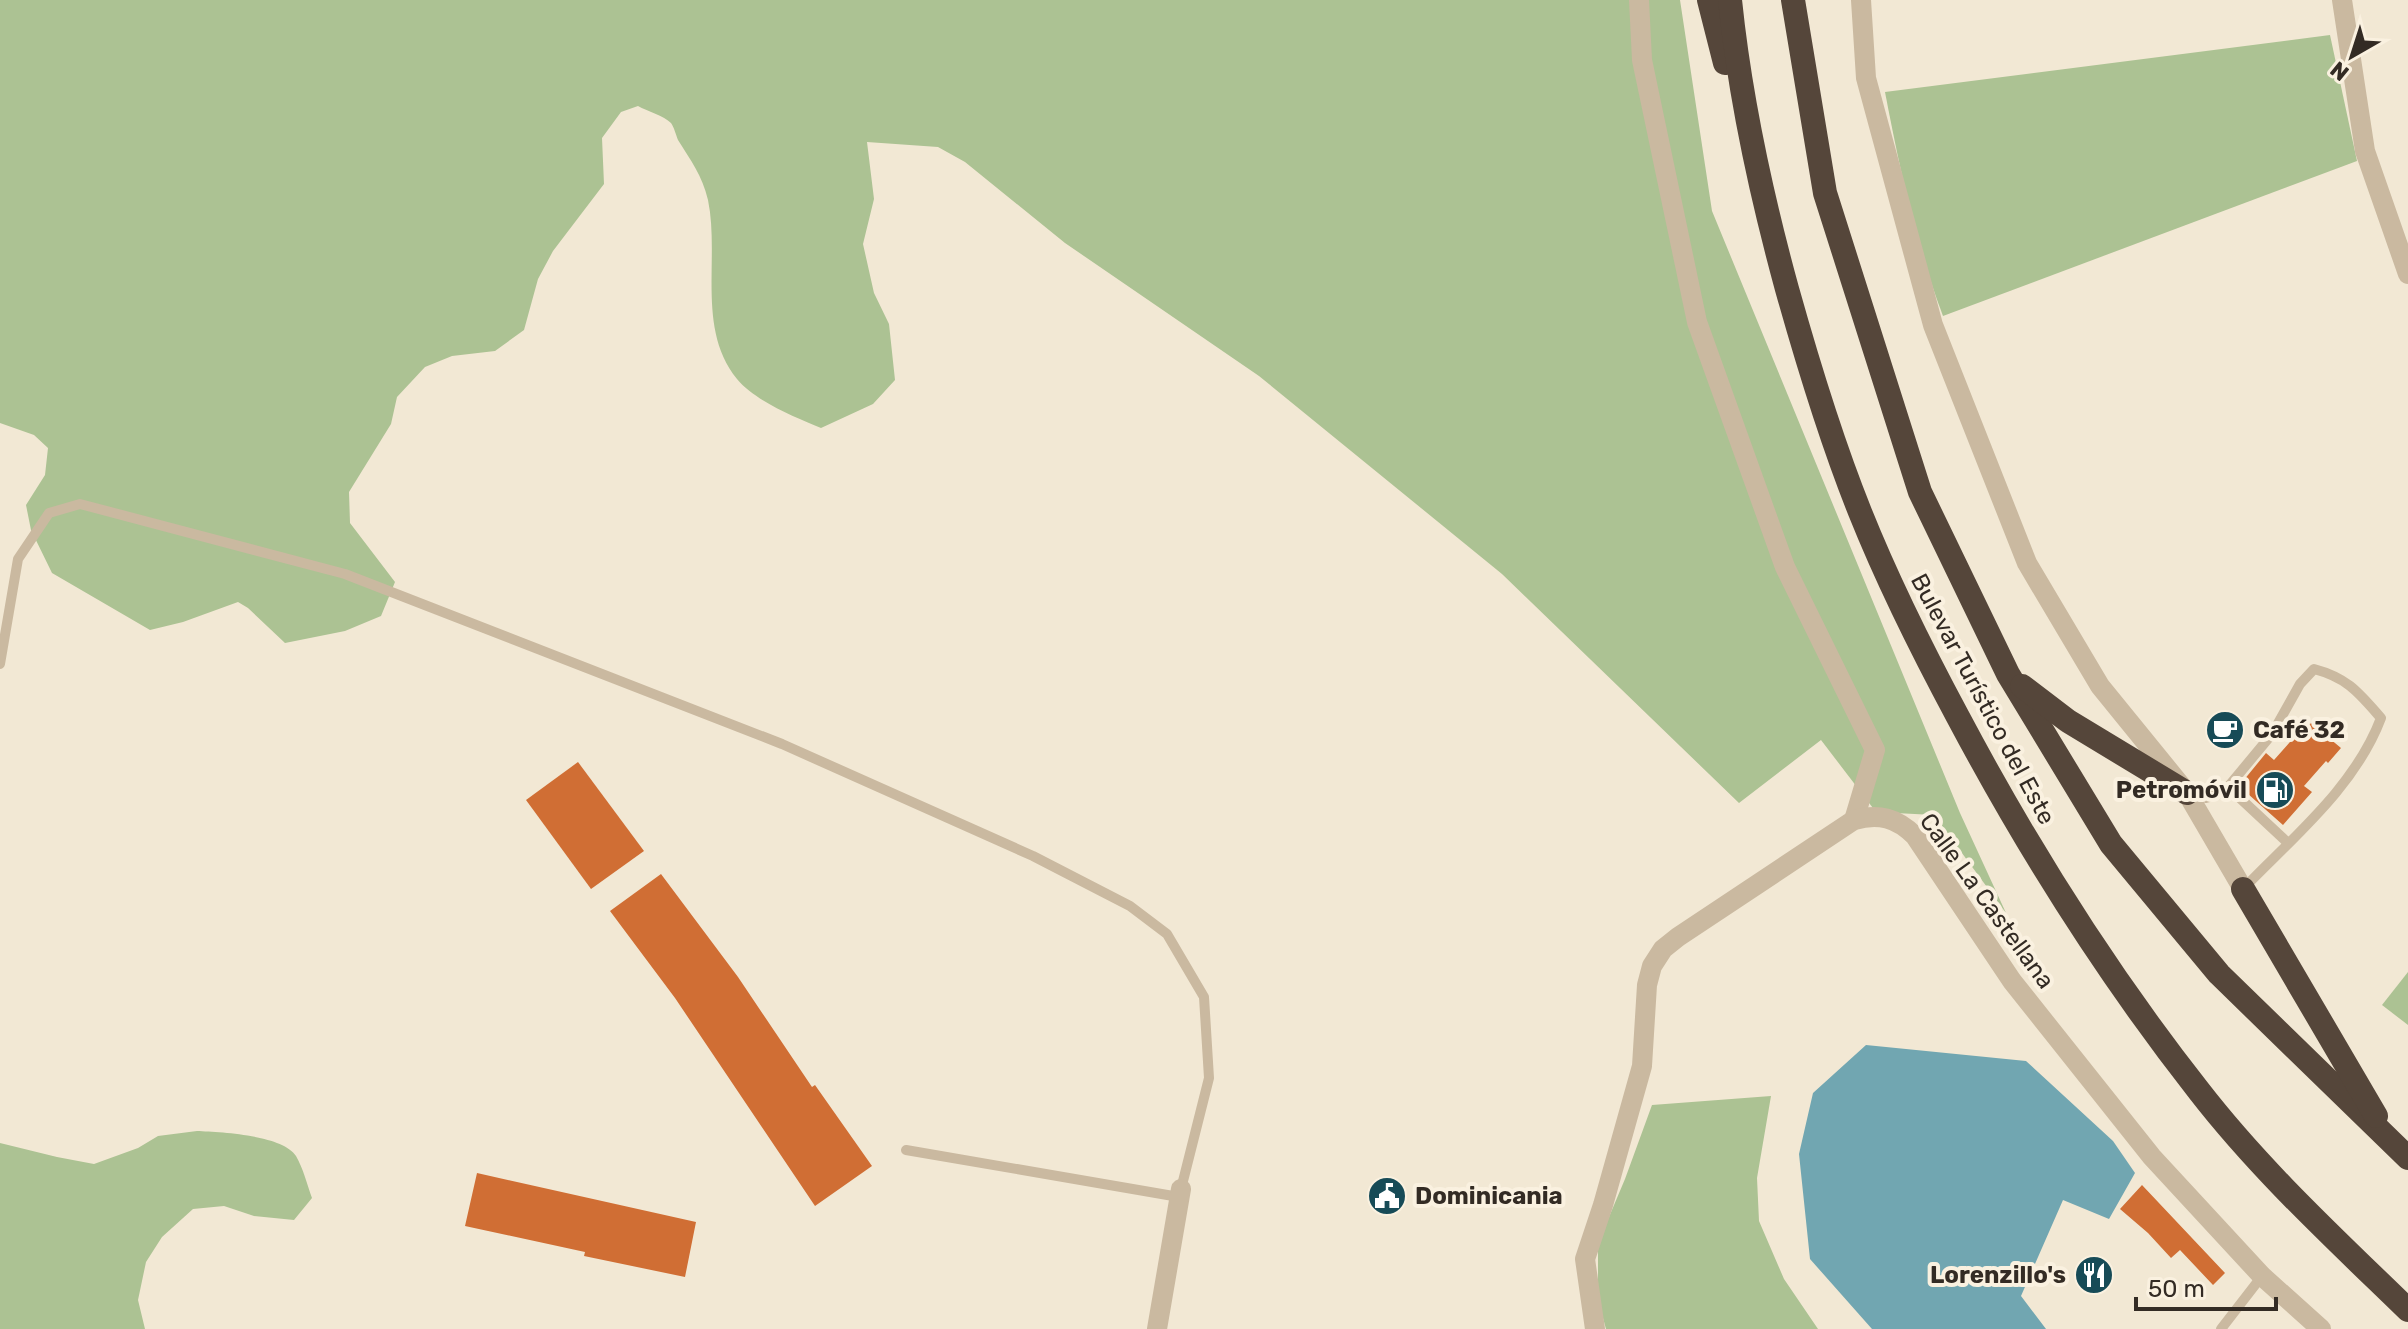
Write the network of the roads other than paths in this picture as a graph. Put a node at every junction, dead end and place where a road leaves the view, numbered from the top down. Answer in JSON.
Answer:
{"nodes":[{"id":1,"x":1639,"y":0,"type":"edge"},
{"id":2,"x":1709,"y":0,"type":"edge"},
{"id":3,"x":1730,"y":0,"type":"edge"},
{"id":4,"x":1793,"y":0,"type":"edge"},
{"id":5,"x":1861,"y":0,"type":"edge"},
{"id":6,"x":2342,"y":0,"type":"edge"},
{"id":7,"x":1745,"y":109,"type":"junction"},
{"id":8,"x":2408,"y":274,"type":"edge"},
{"id":9,"x":0,"y":664,"type":"edge"},
{"id":10,"x":2008,"y":674,"type":"junction"},
{"id":11,"x":2228,"y":787,"type":"junction"},
{"id":12,"x":2187,"y":793,"type":"junction"},
{"id":13,"x":1854,"y":820,"type":"junction"},
{"id":14,"x":2287,"y":842,"type":"junction"},
{"id":15,"x":2243,"y":889,"type":"junction"},
{"id":16,"x":906,"y":1150,"type":"dead end"},
{"id":17,"x":2401,"y":1152,"type":"edge"},
{"id":18,"x":1180,"y":1193,"type":"junction"},
{"id":19,"x":2262,"y":1276,"type":"junction"},
{"id":20,"x":2408,"y":1310,"type":"edge"},
{"id":21,"x":1157,"y":1329,"type":"edge"},
{"id":22,"x":1595,"y":1329,"type":"edge"},
{"id":23,"x":2221,"y":1329,"type":"edge"},
{"id":24,"x":2321,"y":1329,"type":"edge"}],
"edges":[{"from":1,"to":13,"type":"street"},
{"from":2,"to":7,"type":"highway"},
{"from":3,"to":7,"type":"highway","name":"Bulevar Turístico del Este"},
{"from":4,"to":10,"type":"highway","name":"Bulevar Turístico del Este"},
{"from":5,"to":12,"type":"street"},
{"from":6,"to":8,"type":"street"},
{"from":7,"to":20,"type":"highway","name":"Bulevar Turístico del Este"},
{"from":9,"to":18,"type":"lane"},
{"from":10,"to":12,"type":"highway"},
{"from":10,"to":17,"type":"highway","name":"Bulevar Turístico del Este"},
{"from":11,"to":12,"type":"lane"},
{"from":11,"to":14,"type":"lane"},
{"from":11,"to":14,"type":"lane"},
{"from":12,"to":15,"type":"street"},
{"from":13,"to":19,"type":"street","name":"Calle La Castellana"},
{"from":13,"to":22,"type":"street"},
{"from":14,"to":15,"type":"lane"},
{"from":15,"to":17,"type":"highway"},
{"from":16,"to":18,"type":"lane"},
{"from":18,"to":21,"type":"street"},
{"from":19,"to":23,"type":"lane"},
{"from":19,"to":24,"type":"street","name":"Calle La Castellana"}]}
